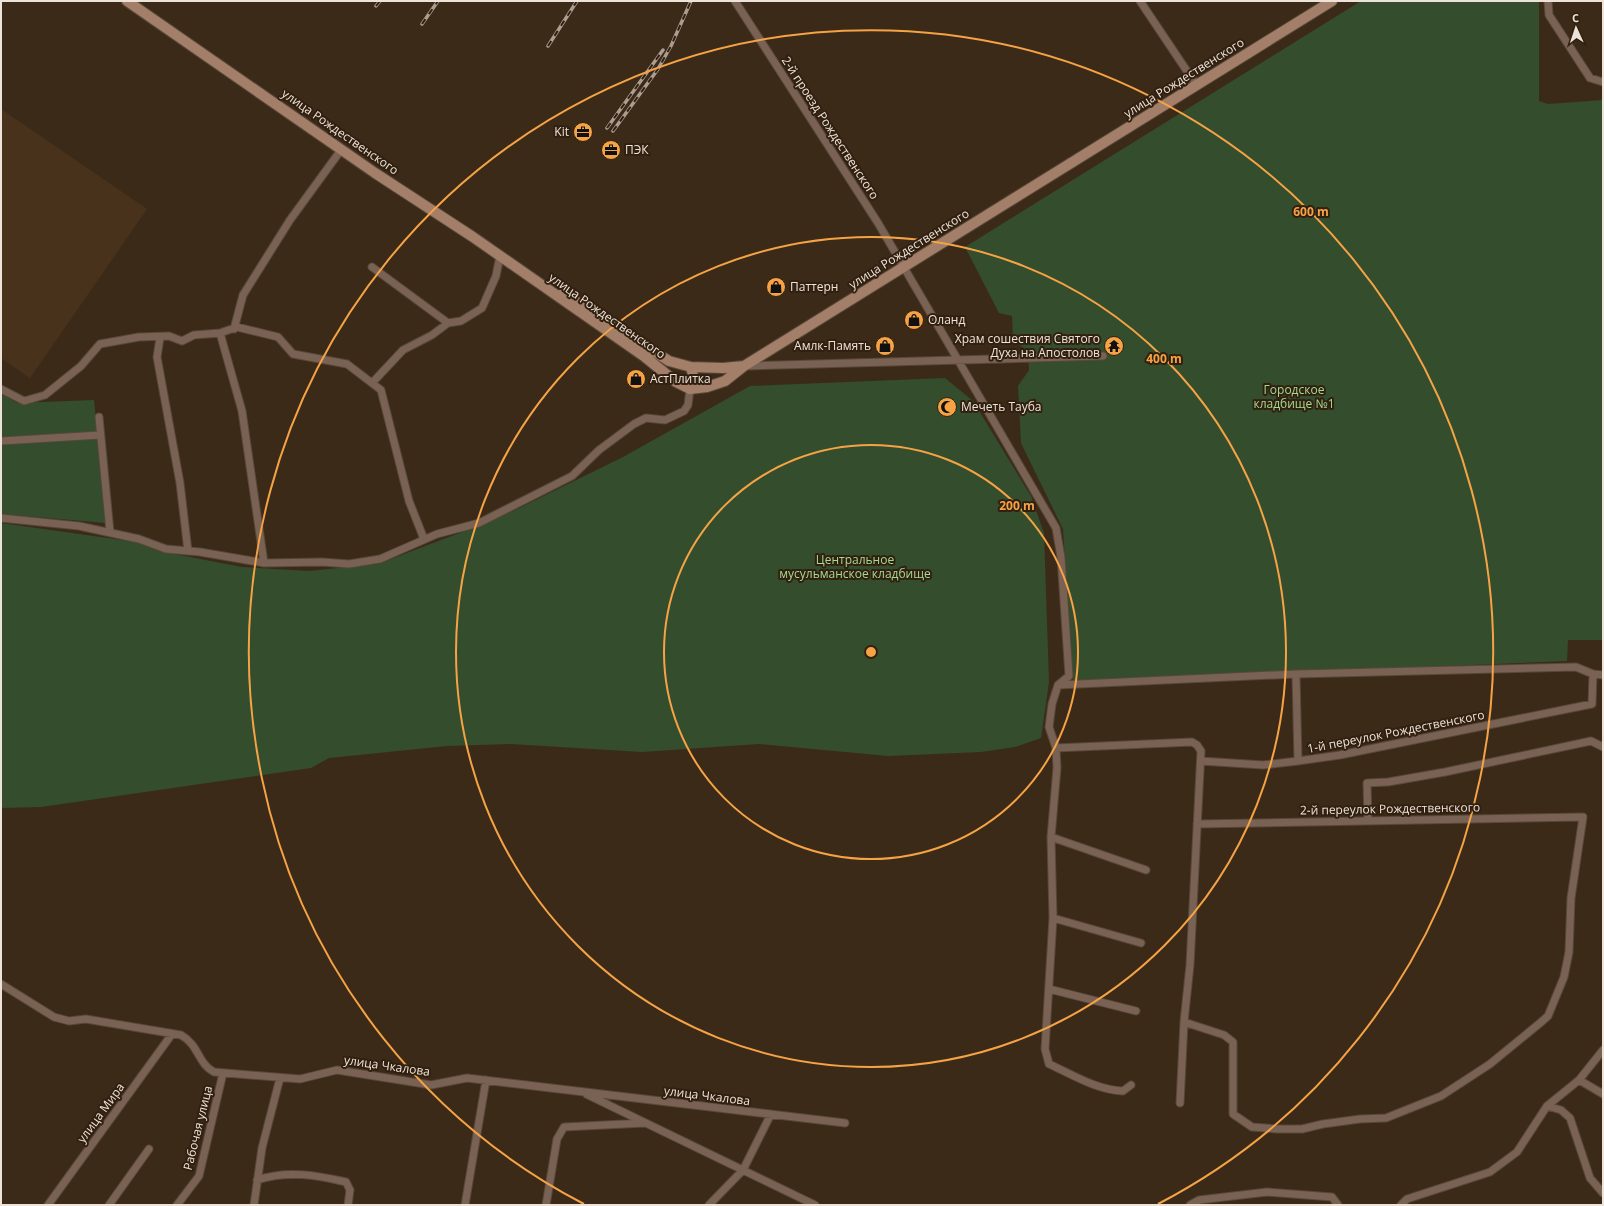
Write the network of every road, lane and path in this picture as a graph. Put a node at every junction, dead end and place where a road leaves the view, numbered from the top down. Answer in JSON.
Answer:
{"nodes":[{"id":1,"x":127,"y":1,"type":"edge"},
{"id":2,"x":735,"y":1,"type":"edge"},
{"id":3,"x":1140,"y":1,"type":"edge"},
{"id":4,"x":1332,"y":1,"type":"edge"},
{"id":5,"x":1548,"y":1,"type":"edge"},
{"id":6,"x":1603,"y":82,"type":"edge"},
{"id":7,"x":1197,"y":86,"type":"junction"},
{"id":8,"x":341,"y":150,"type":"junction"},
{"id":9,"x":473,"y":237,"type":"junction"},
{"id":10,"x":500,"y":256,"type":"junction"},
{"id":11,"x":372,"y":267,"type":"dead end"},
{"id":12,"x":904,"y":268,"type":"junction"},
{"id":13,"x":448,"y":323,"type":"junction"},
{"id":14,"x":234,"y":328,"type":"junction"},
{"id":15,"x":220,"y":333,"type":"junction"},
{"id":16,"x":160,"y":338,"type":"junction"},
{"id":17,"x":1103,"y":356,"type":"dead end"},
{"id":18,"x":958,"y":362,"type":"junction"},
{"id":19,"x":687,"y":366,"type":"junction"},
{"id":20,"x":744,"y":366,"type":"junction"},
{"id":21,"x":676,"y":382,"type":"junction"},
{"id":22,"x":372,"y":384,"type":"junction"},
{"id":23,"x":1,"y":389,"type":"edge"},
{"id":24,"x":690,"y":389,"type":"junction"},
{"id":25,"x":99,"y":417,"type":"dead end"},
{"id":26,"x":100,"y":435,"type":"junction"},
{"id":27,"x":1,"y":441,"type":"edge"},
{"id":28,"x":1,"y":518,"type":"edge"},
{"id":29,"x":110,"y":532,"type":"junction"},
{"id":30,"x":424,"y":540,"type":"junction"},
{"id":31,"x":188,"y":550,"type":"junction"},
{"id":32,"x":264,"y":563,"type":"junction"},
{"id":33,"x":1296,"y":674,"type":"junction"},
{"id":34,"x":1593,"y":674,"type":"junction"},
{"id":35,"x":1603,"y":675,"type":"edge"},
{"id":36,"x":1058,"y":685,"type":"junction"},
{"id":37,"x":1603,"y":747,"type":"edge"},
{"id":38,"x":1056,"y":748,"type":"junction"},
{"id":39,"x":1201,"y":761,"type":"junction"},
{"id":40,"x":1298,"y":761,"type":"junction"},
{"id":41,"x":1368,"y":820,"type":"junction"},
{"id":42,"x":1198,"y":824,"type":"junction"},
{"id":43,"x":1050,"y":837,"type":"junction"},
{"id":44,"x":1146,"y":870,"type":"dead end"},
{"id":45,"x":1053,"y":918,"type":"junction"},
{"id":46,"x":1141,"y":943,"type":"dead end"},
{"id":47,"x":1,"y":984,"type":"edge"},
{"id":48,"x":1049,"y":989,"type":"junction"},
{"id":49,"x":1136,"y":1011,"type":"dead end"},
{"id":50,"x":1184,"y":1022,"type":"junction"},
{"id":51,"x":172,"y":1034,"type":"junction"},
{"id":52,"x":1603,"y":1050,"type":"edge"},
{"id":53,"x":223,"y":1073,"type":"junction"},
{"id":54,"x":280,"y":1078,"type":"junction"},
{"id":55,"x":486,"y":1080,"type":"junction"},
{"id":56,"x":1579,"y":1080,"type":"junction"},
{"id":57,"x":1131,"y":1085,"type":"dead end"},
{"id":58,"x":580,"y":1092,"type":"junction"},
{"id":59,"x":1603,"y":1094,"type":"edge"},
{"id":60,"x":1180,"y":1103,"type":"dead end"},
{"id":61,"x":1547,"y":1106,"type":"junction"},
{"id":62,"x":771,"y":1114,"type":"junction"},
{"id":63,"x":646,"y":1123,"type":"junction"},
{"id":64,"x":845,"y":1123,"type":"dead end"},
{"id":65,"x":150,"y":1149,"type":"dead end"},
{"id":66,"x":743,"y":1170,"type":"junction"},
{"id":67,"x":257,"y":1180,"type":"junction"},
{"id":68,"x":1603,"y":1193,"type":"edge"},
{"id":69,"x":48,"y":1205,"type":"edge"},
{"id":70,"x":109,"y":1205,"type":"edge"},
{"id":71,"x":177,"y":1205,"type":"edge"},
{"id":72,"x":254,"y":1205,"type":"edge"},
{"id":73,"x":348,"y":1205,"type":"edge"},
{"id":74,"x":465,"y":1205,"type":"edge"},
{"id":75,"x":546,"y":1205,"type":"edge"},
{"id":76,"x":709,"y":1205,"type":"edge"},
{"id":77,"x":815,"y":1205,"type":"edge"},
{"id":78,"x":1190,"y":1205,"type":"edge"},
{"id":79,"x":1338,"y":1205,"type":"edge"},
{"id":80,"x":1401,"y":1205,"type":"edge"}],
"edges":[{"from":1,"to":8,"type":"main road","name":"улица Рождественского"},
{"from":2,"to":12,"type":"street","name":"2-й проезд Рождественского"},
{"from":3,"to":7,"type":"street"},
{"from":4,"to":7,"type":"main road","name":"улица Рождественского"},
{"from":5,"to":6,"type":"street"},
{"from":7,"to":12,"type":"main road","name":"улица Рождественского"},
{"from":8,"to":9,"type":"main road","name":"улица Рождественского"},
{"from":8,"to":14,"type":"street"},
{"from":9,"to":10,"type":"main road","name":"улица Рождественского"},
{"from":9,"to":19,"type":"main road"},
{"from":10,"to":13,"type":"street"},
{"from":10,"to":21,"type":"main road","name":"улица Рождественского"},
{"from":11,"to":13,"type":"street"},
{"from":12,"to":18,"type":"street","name":"2-й проезд Рождественского"},
{"from":12,"to":20,"type":"main road","name":"улица Рождественского"},
{"from":13,"to":22,"type":"street"},
{"from":14,"to":15,"type":"street"},
{"from":14,"to":22,"type":"street"},
{"from":15,"to":16,"type":"street"},
{"from":15,"to":32,"type":"street"},
{"from":16,"to":23,"type":"street"},
{"from":16,"to":31,"type":"street"},
{"from":17,"to":18,"type":"street"},
{"from":18,"to":20,"type":"street"},
{"from":18,"to":36,"type":"street","name":"2-й проезд Рождественского"},
{"from":19,"to":20,"type":"main road"},
{"from":19,"to":21,"type":"main road"},
{"from":19,"to":24,"type":"main road"},
{"from":20,"to":24,"type":"main road","name":"улица Рождественского"},
{"from":21,"to":24,"type":"main road","name":"улица Рождественского"},
{"from":22,"to":30,"type":"street"},
{"from":24,"to":30,"type":"street"},
{"from":25,"to":26,"type":"street"},
{"from":26,"to":27,"type":"street"},
{"from":26,"to":29,"type":"street"},
{"from":28,"to":29,"type":"street"},
{"from":29,"to":31,"type":"street"},
{"from":30,"to":32,"type":"street"},
{"from":31,"to":32,"type":"street"},
{"from":33,"to":34,"type":"street"},
{"from":33,"to":36,"type":"street"},
{"from":33,"to":40,"type":"street"},
{"from":34,"to":35,"type":"street"},
{"from":34,"to":40,"type":"street","name":"1-й переулок Рождественского"},
{"from":36,"to":38,"type":"street"},
{"from":37,"to":41,"type":"street"},
{"from":38,"to":39,"type":"street"},
{"from":38,"to":43,"type":"street"},
{"from":39,"to":40,"type":"street","name":"1-й переулок Рождественского"},
{"from":39,"to":42,"type":"street"},
{"from":41,"to":42,"type":"street","name":"2-й переулок Рождественского"},
{"from":41,"to":50,"type":"street","name":"2-й переулок Рождественского"},
{"from":42,"to":50,"type":"street"},
{"from":43,"to":44,"type":"street"},
{"from":43,"to":45,"type":"street"},
{"from":45,"to":46,"type":"street"},
{"from":45,"to":48,"type":"street"},
{"from":47,"to":51,"type":"street","name":"улица Чкалова"},
{"from":48,"to":49,"type":"street"},
{"from":48,"to":57,"type":"street"},
{"from":50,"to":60,"type":"street"},
{"from":51,"to":53,"type":"street","name":"улица Чкалова"},
{"from":51,"to":69,"type":"street","name":"улица Мира"},
{"from":52,"to":56,"type":"street"},
{"from":53,"to":54,"type":"street","name":"улица Чкалова"},
{"from":53,"to":71,"type":"street","name":"Рабочая улица"},
{"from":54,"to":55,"type":"street","name":"улица Чкалова"},
{"from":54,"to":67,"type":"street"},
{"from":55,"to":58,"type":"street","name":"улица Чкалова"},
{"from":55,"to":74,"type":"street"},
{"from":56,"to":59,"type":"street"},
{"from":56,"to":61,"type":"street"},
{"from":58,"to":62,"type":"street","name":"улица Чкалова"},
{"from":58,"to":63,"type":"street"},
{"from":61,"to":68,"type":"street"},
{"from":61,"to":80,"type":"street"},
{"from":62,"to":64,"type":"street","name":"улица Чкалова"},
{"from":62,"to":66,"type":"street"},
{"from":63,"to":66,"type":"street"},
{"from":63,"to":75,"type":"street"},
{"from":65,"to":70,"type":"street"},
{"from":66,"to":76,"type":"street"},
{"from":66,"to":77,"type":"street"},
{"from":67,"to":72,"type":"street"},
{"from":67,"to":73,"type":"street"},
{"from":78,"to":79,"type":"street"}]}
